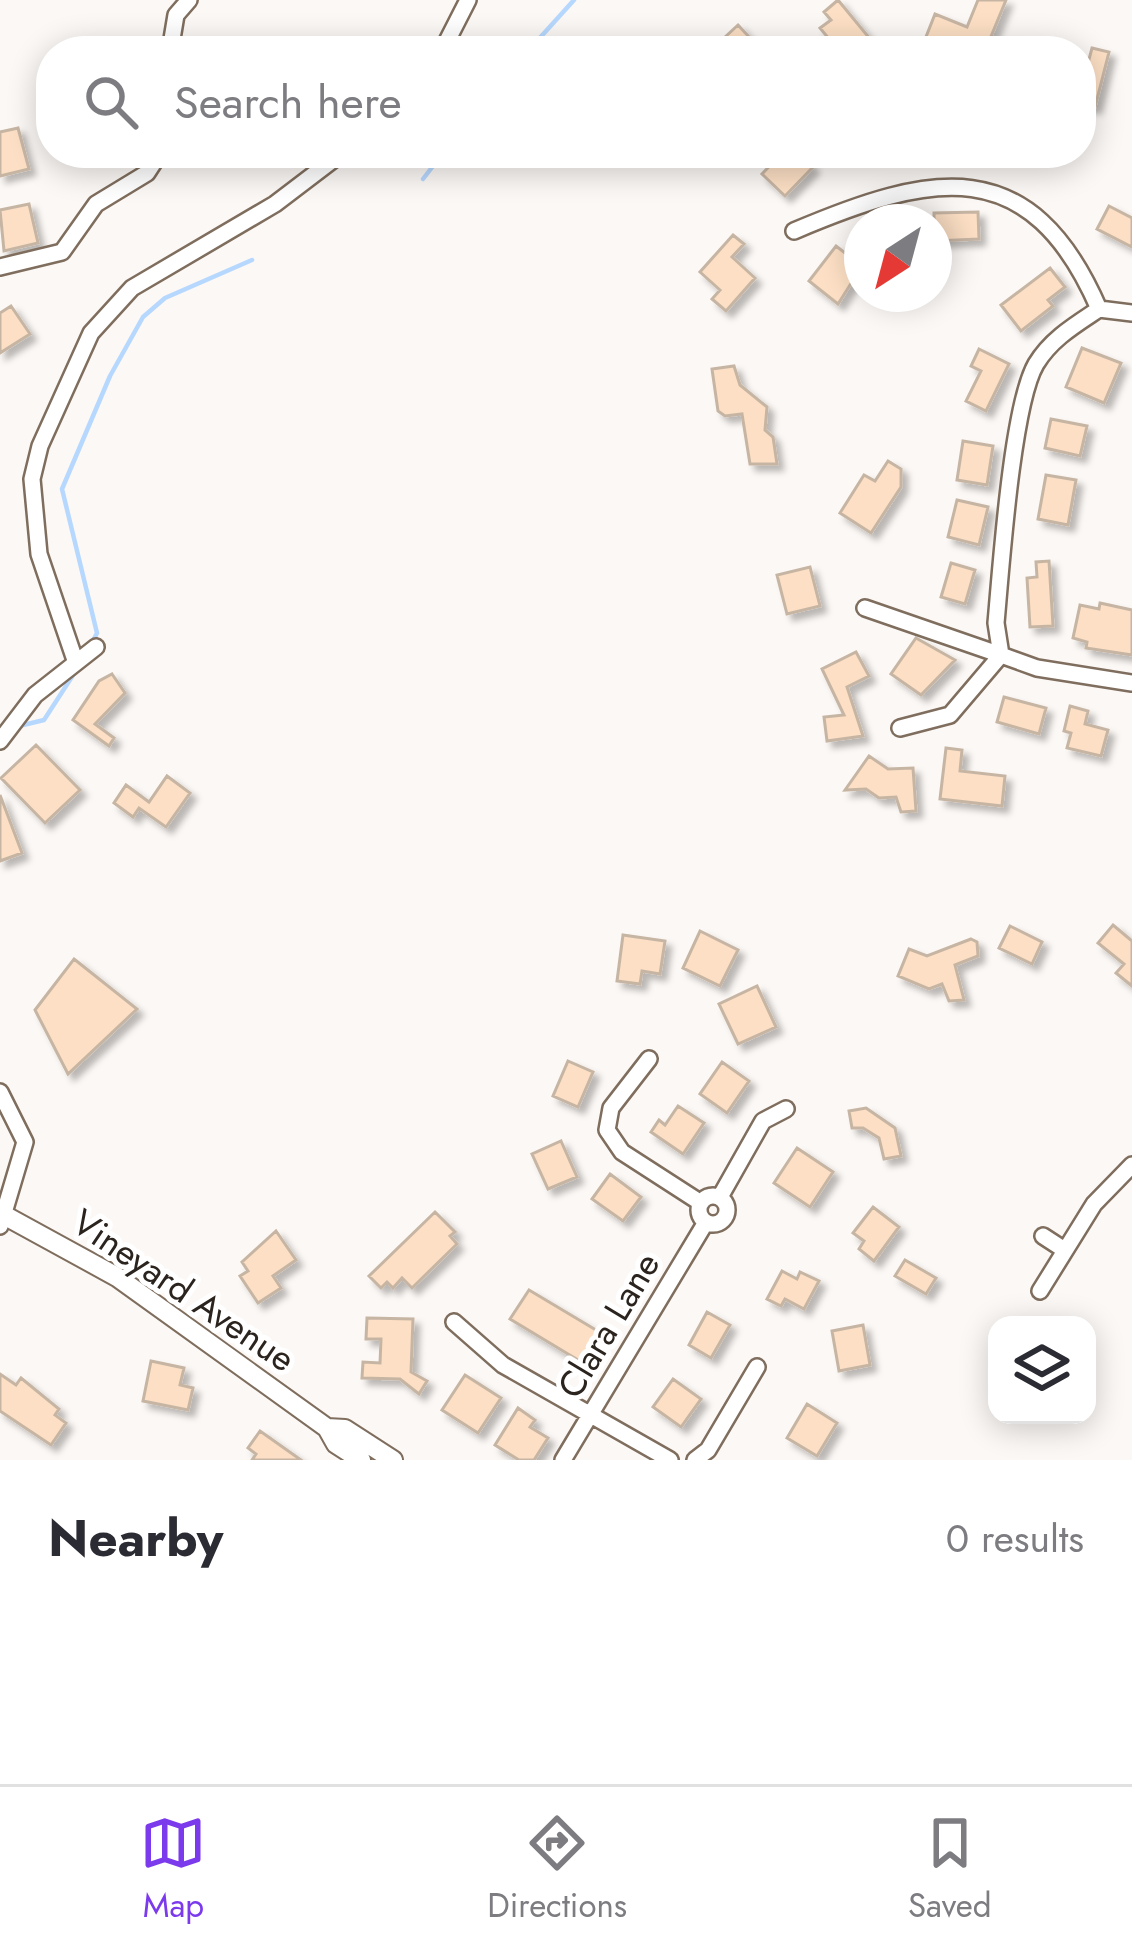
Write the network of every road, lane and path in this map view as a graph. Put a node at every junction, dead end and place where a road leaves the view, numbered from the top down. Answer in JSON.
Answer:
{"nodes":[{"id":1,"x":189,"y":0,"type":"edge"},
{"id":2,"x":468,"y":0,"type":"edge"},
{"id":3,"x":172,"y":36,"type":"edge"},
{"id":4,"x":450,"y":36,"type":"edge"},
{"id":5,"x":150,"y":168,"type":"edge"},
{"id":6,"x":322,"y":168,"type":"edge"},
{"id":7,"x":794,"y":231,"type":"dead end"},
{"id":8,"x":0,"y":267,"type":"edge"},
{"id":9,"x":1099,"y":309,"type":"junction"},
{"id":10,"x":1132,"y":313,"type":"edge"},
{"id":11,"x":866,"y":608,"type":"dead end"},
{"id":12,"x":96,"y":646,"type":"dead end"},
{"id":13,"x":1001,"y":655,"type":"junction"},
{"id":14,"x":75,"y":661,"type":"junction"},
{"id":15,"x":1132,"y":683,"type":"edge"},
{"id":16,"x":900,"y":728,"type":"dead end"},
{"id":17,"x":0,"y":741,"type":"edge"},
{"id":18,"x":649,"y":1060,"type":"dead end"},
{"id":19,"x":0,"y":1092,"type":"edge"},
{"id":20,"x":786,"y":1108,"type":"dead end"},
{"id":21,"x":1132,"y":1165,"type":"edge"},
{"id":22,"x":720,"y":1197,"type":"junction"},
{"id":23,"x":701,"y":1203,"type":"junction"},
{"id":24,"x":2,"y":1219,"type":"edge"},
{"id":25,"x":706,"y":1222,"type":"junction"},
{"id":26,"x":1043,"y":1236,"type":"dead end"},
{"id":27,"x":1064,"y":1249,"type":"junction"},
{"id":28,"x":1040,"y":1291,"type":"dead end"},
{"id":29,"x":454,"y":1322,"type":"dead end"},
{"id":30,"x":757,"y":1367,"type":"dead end"},
{"id":31,"x":590,"y":1414,"type":"junction"},
{"id":32,"x":327,"y":1428,"type":"junction"},
{"id":33,"x":362,"y":1460,"type":"edge"},
{"id":34,"x":393,"y":1460,"type":"edge"},
{"id":35,"x":563,"y":1460,"type":"edge"},
{"id":36,"x":670,"y":1460,"type":"edge"},
{"id":37,"x":695,"y":1460,"type":"edge"}],
"edges":[{"from":1,"to":3,"type":"street"},
{"from":2,"to":4,"type":"street"},
{"from":5,"to":8,"type":"street"},
{"from":6,"to":14,"type":"street"},
{"from":7,"to":9,"type":"street"},
{"from":9,"to":10,"type":"street"},
{"from":9,"to":13,"type":"street"},
{"from":11,"to":13,"type":"street"},
{"from":12,"to":14,"type":"street"},
{"from":13,"to":15,"type":"street"},
{"from":13,"to":16,"type":"street"},
{"from":14,"to":17,"type":"street"},
{"from":18,"to":23,"type":"street"},
{"from":19,"to":24,"type":"street"},
{"from":20,"to":22,"type":"street"},
{"from":21,"to":27,"type":"street"},
{"from":22,"to":23,"type":"street"},
{"from":22,"to":25,"type":"street"},
{"from":23,"to":25,"type":"street"},
{"from":24,"to":32,"type":"street","name":"Vineyard Avenue"},
{"from":25,"to":31,"type":"street","name":"Clara Lane"},
{"from":26,"to":27,"type":"street"},
{"from":27,"to":28,"type":"street"},
{"from":29,"to":31,"type":"street"},
{"from":30,"to":37,"type":"street"},
{"from":31,"to":35,"type":"street","name":"Clara Lane"},
{"from":31,"to":36,"type":"street"},
{"from":32,"to":33,"type":"street","name":"Vineyard Avenue"},
{"from":32,"to":34,"type":"street","name":"Vineyard Avenue"}]}
